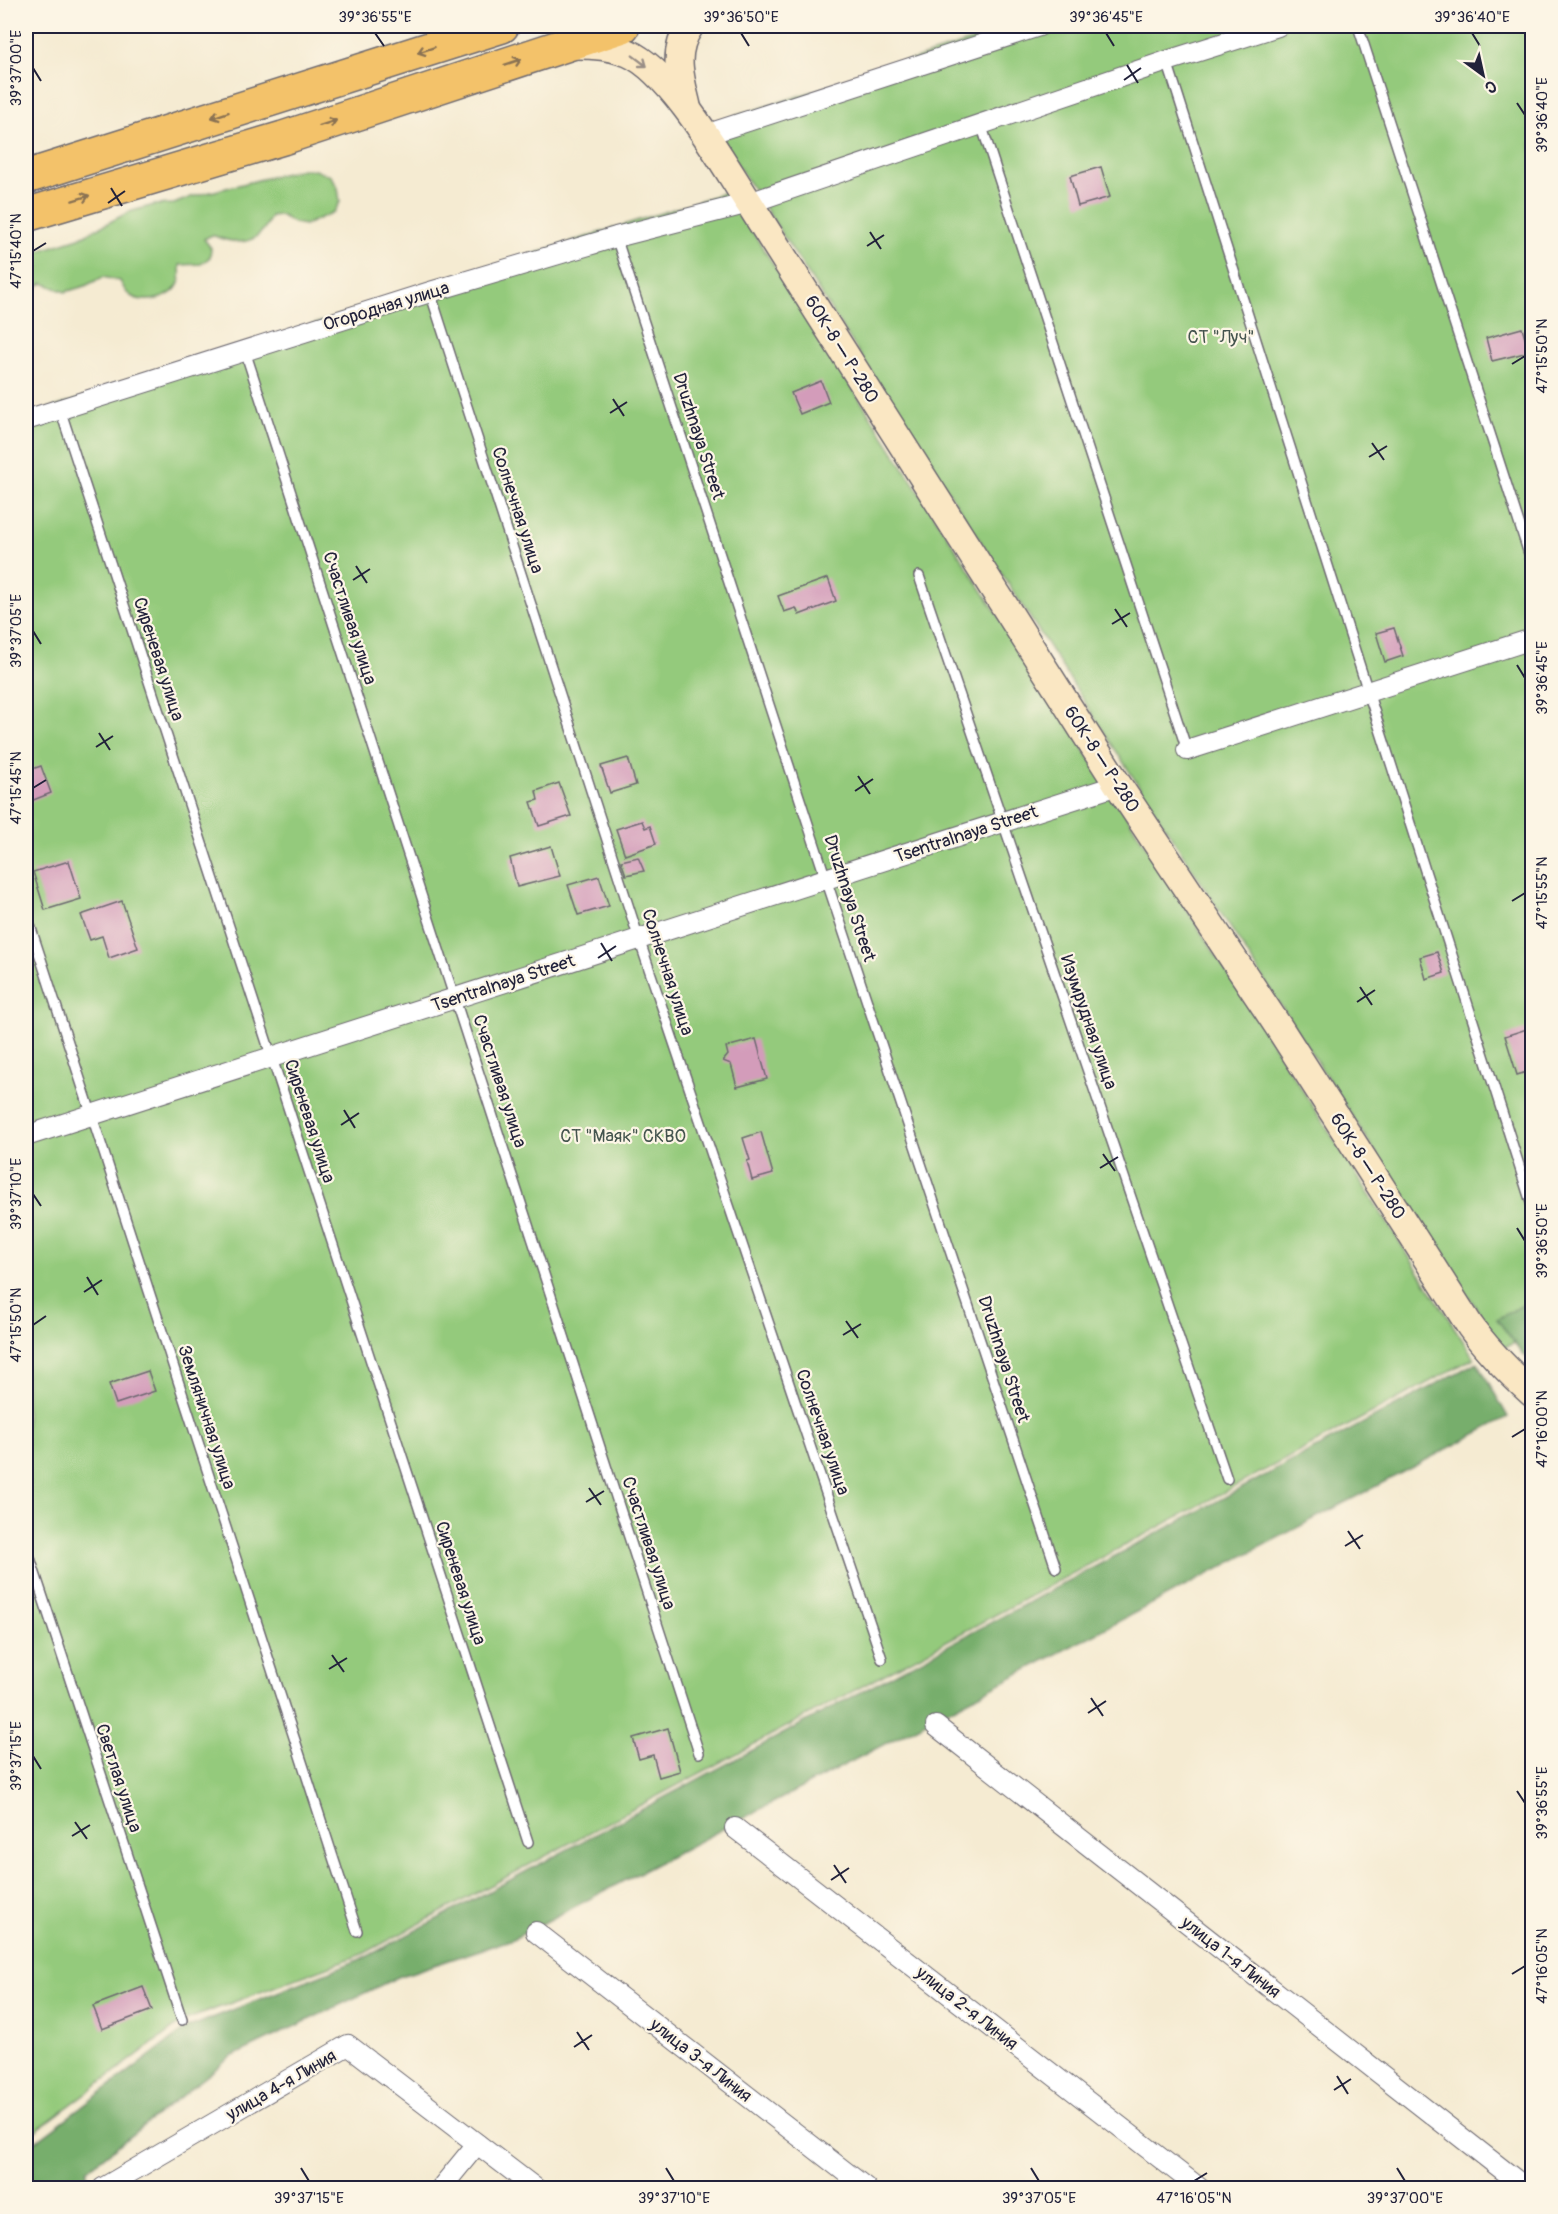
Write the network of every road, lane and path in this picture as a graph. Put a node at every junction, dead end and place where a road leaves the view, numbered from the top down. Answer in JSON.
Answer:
{"nodes":[{"id":1,"x":502,"y":26,"type":"edge"},
{"id":2,"x":623,"y":26,"type":"edge"},
{"id":3,"x":690,"y":26,"type":"edge"},
{"id":4,"x":1039,"y":26,"type":"edge"},
{"id":5,"x":1278,"y":26,"type":"edge"},
{"id":6,"x":1358,"y":26,"type":"edge"},
{"id":7,"x":564,"y":45,"type":"junction"},
{"id":8,"x":1167,"y":61,"type":"junction"},
{"id":9,"x":273,"y":99,"type":"junction"},
{"id":10,"x":689,"y":112,"type":"junction"},
{"id":11,"x":981,"y":124,"type":"junction"},
{"id":12,"x":705,"y":135,"type":"junction"},
{"id":13,"x":283,"y":138,"type":"junction"},
{"id":14,"x":26,"y":177,"type":"edge"},
{"id":15,"x":749,"y":203,"type":"junction"},
{"id":16,"x":26,"y":215,"type":"edge"},
{"id":17,"x":616,"y":237,"type":"junction"},
{"id":18,"x":430,"y":292,"type":"junction"},
{"id":19,"x":245,"y":351,"type":"junction"},
{"id":20,"x":60,"y":409,"type":"junction"},
{"id":21,"x":26,"y":420,"type":"edge"},
{"id":22,"x":1533,"y":564,"type":"edge"},
{"id":23,"x":919,"y":576,"type":"dead end"},
{"id":24,"x":1533,"y":639,"type":"edge"},
{"id":25,"x":1369,"y":690,"type":"junction"},
{"id":26,"x":1187,"y":750,"type":"joint"},
{"id":27,"x":1118,"y":785,"type":"junction"},
{"id":28,"x":1003,"y":822,"type":"junction"},
{"id":29,"x":826,"y":879,"type":"junction"},
{"id":30,"x":26,"y":913,"type":"edge"},
{"id":31,"x":639,"y":939,"type":"junction"},
{"id":32,"x":456,"y":998,"type":"junction"},
{"id":33,"x":272,"y":1057,"type":"junction"},
{"id":34,"x":92,"y":1115,"type":"junction"},
{"id":35,"x":26,"y":1136,"type":"edge"},
{"id":36,"x":1533,"y":1206,"type":"edge"},
{"id":37,"x":1533,"y":1393,"type":"edge"},
{"id":38,"x":1227,"y":1479,"type":"dead end"},
{"id":39,"x":26,"y":1546,"type":"edge"},
{"id":40,"x":1056,"y":1568,"type":"dead end"},
{"id":41,"x":882,"y":1659,"type":"dead end"},
{"id":42,"x":936,"y":1726,"type":"dead end"},
{"id":43,"x":699,"y":1753,"type":"dead end"},
{"id":44,"x":735,"y":1828,"type":"dead end"},
{"id":45,"x":528,"y":1842,"type":"dead end"},
{"id":46,"x":357,"y":1931,"type":"dead end"},
{"id":47,"x":536,"y":1932,"type":"dead end"},
{"id":48,"x":182,"y":2020,"type":"dead end"},
{"id":49,"x":477,"y":2144,"type":"junction"},
{"id":50,"x":103,"y":2188,"type":"edge"},
{"id":51,"x":441,"y":2188,"type":"edge"},
{"id":52,"x":535,"y":2188,"type":"edge"},
{"id":53,"x":866,"y":2188,"type":"edge"},
{"id":54,"x":1199,"y":2188,"type":"edge"},
{"id":55,"x":1526,"y":2188,"type":"edge"}],
"edges":[{"from":1,"to":9,"type":"highway","one_way":true},
{"from":2,"to":7,"type":"highway"},
{"from":3,"to":10,"type":"street","name":"60К-8 — Р-280"},
{"from":4,"to":12,"type":"street"},
{"from":5,"to":8,"type":"street","name":"Огородная улица"},
{"from":6,"to":22,"type":"lane"},
{"from":7,"to":10,"type":"street","name":"60К-8 — Р-280","one_way":true},
{"from":13,"to":7,"type":"highway","one_way":true},
{"from":8,"to":11,"type":"street","name":"Огородная улица"},
{"from":8,"to":25,"type":"lane"},
{"from":9,"to":13,"type":"highway"},
{"from":9,"to":14,"type":"highway","one_way":true},
{"from":10,"to":12,"type":"street","name":"60К-8 — Р-280"},
{"from":11,"to":15,"type":"street","name":"Огородная улица"},
{"from":11,"to":26,"type":"lane"},
{"from":12,"to":15,"type":"street","name":"60К-8 — Р-280"},
{"from":16,"to":13,"type":"highway","one_way":true},
{"from":15,"to":17,"type":"street","name":"Огородная улица"},
{"from":15,"to":27,"type":"street","name":"60К-8 — Р-280"},
{"from":17,"to":18,"type":"street","name":"Огородная улица"},
{"from":17,"to":29,"type":"lane","name":"Druzhnaya Street"},
{"from":18,"to":19,"type":"street","name":"Огородная улица"},
{"from":18,"to":31,"type":"lane","name":"Солнечная улица"},
{"from":19,"to":20,"type":"street","name":"Огородная улица"},
{"from":19,"to":32,"type":"lane","name":"Счастливая улица"},
{"from":20,"to":21,"type":"street","name":"Огородная улица"},
{"from":20,"to":33,"type":"lane","name":"Сиреневая улица"},
{"from":23,"to":28,"type":"lane","name":"Изумрудная улица"},
{"from":24,"to":25,"type":"street"},
{"from":25,"to":26,"type":"street"},
{"from":25,"to":36,"type":"lane"},
{"from":27,"to":28,"type":"street","name":"Tsentralnaya Street"},
{"from":27,"to":37,"type":"street","name":"60К-8 — Р-280"},
{"from":28,"to":29,"type":"street","name":"Tsentralnaya Street"},
{"from":28,"to":38,"type":"lane","name":"Изумрудная улица"},
{"from":29,"to":31,"type":"street","name":"Tsentralnaya Street"},
{"from":29,"to":40,"type":"lane","name":"Druzhnaya Street"},
{"from":30,"to":34,"type":"lane","name":"Земляничная улица"},
{"from":31,"to":32,"type":"street","name":"Tsentralnaya Street"},
{"from":31,"to":41,"type":"lane","name":"Солнечная улица"},
{"from":32,"to":33,"type":"street","name":"Tsentralnaya Street"},
{"from":32,"to":43,"type":"lane","name":"Счастливая улица"},
{"from":33,"to":34,"type":"street","name":"Tsentralnaya Street"},
{"from":33,"to":45,"type":"lane","name":"Сиреневая улица"},
{"from":34,"to":35,"type":"street","name":"Tsentralnaya Street"},
{"from":34,"to":46,"type":"lane","name":"Земляничная улица"},
{"from":39,"to":48,"type":"lane","name":"Светлая улица"},
{"from":42,"to":55,"type":"street","name":"улица 1-я Линия"},
{"from":44,"to":54,"type":"street","name":"улица 2-я Линия"},
{"from":47,"to":53,"type":"street","name":"улица 3-я Линия"},
{"from":49,"to":50,"type":"street","name":"улица 4-я Линия"},
{"from":49,"to":51,"type":"street"},
{"from":49,"to":52,"type":"street","name":"улица 4-я Линия"}]}
